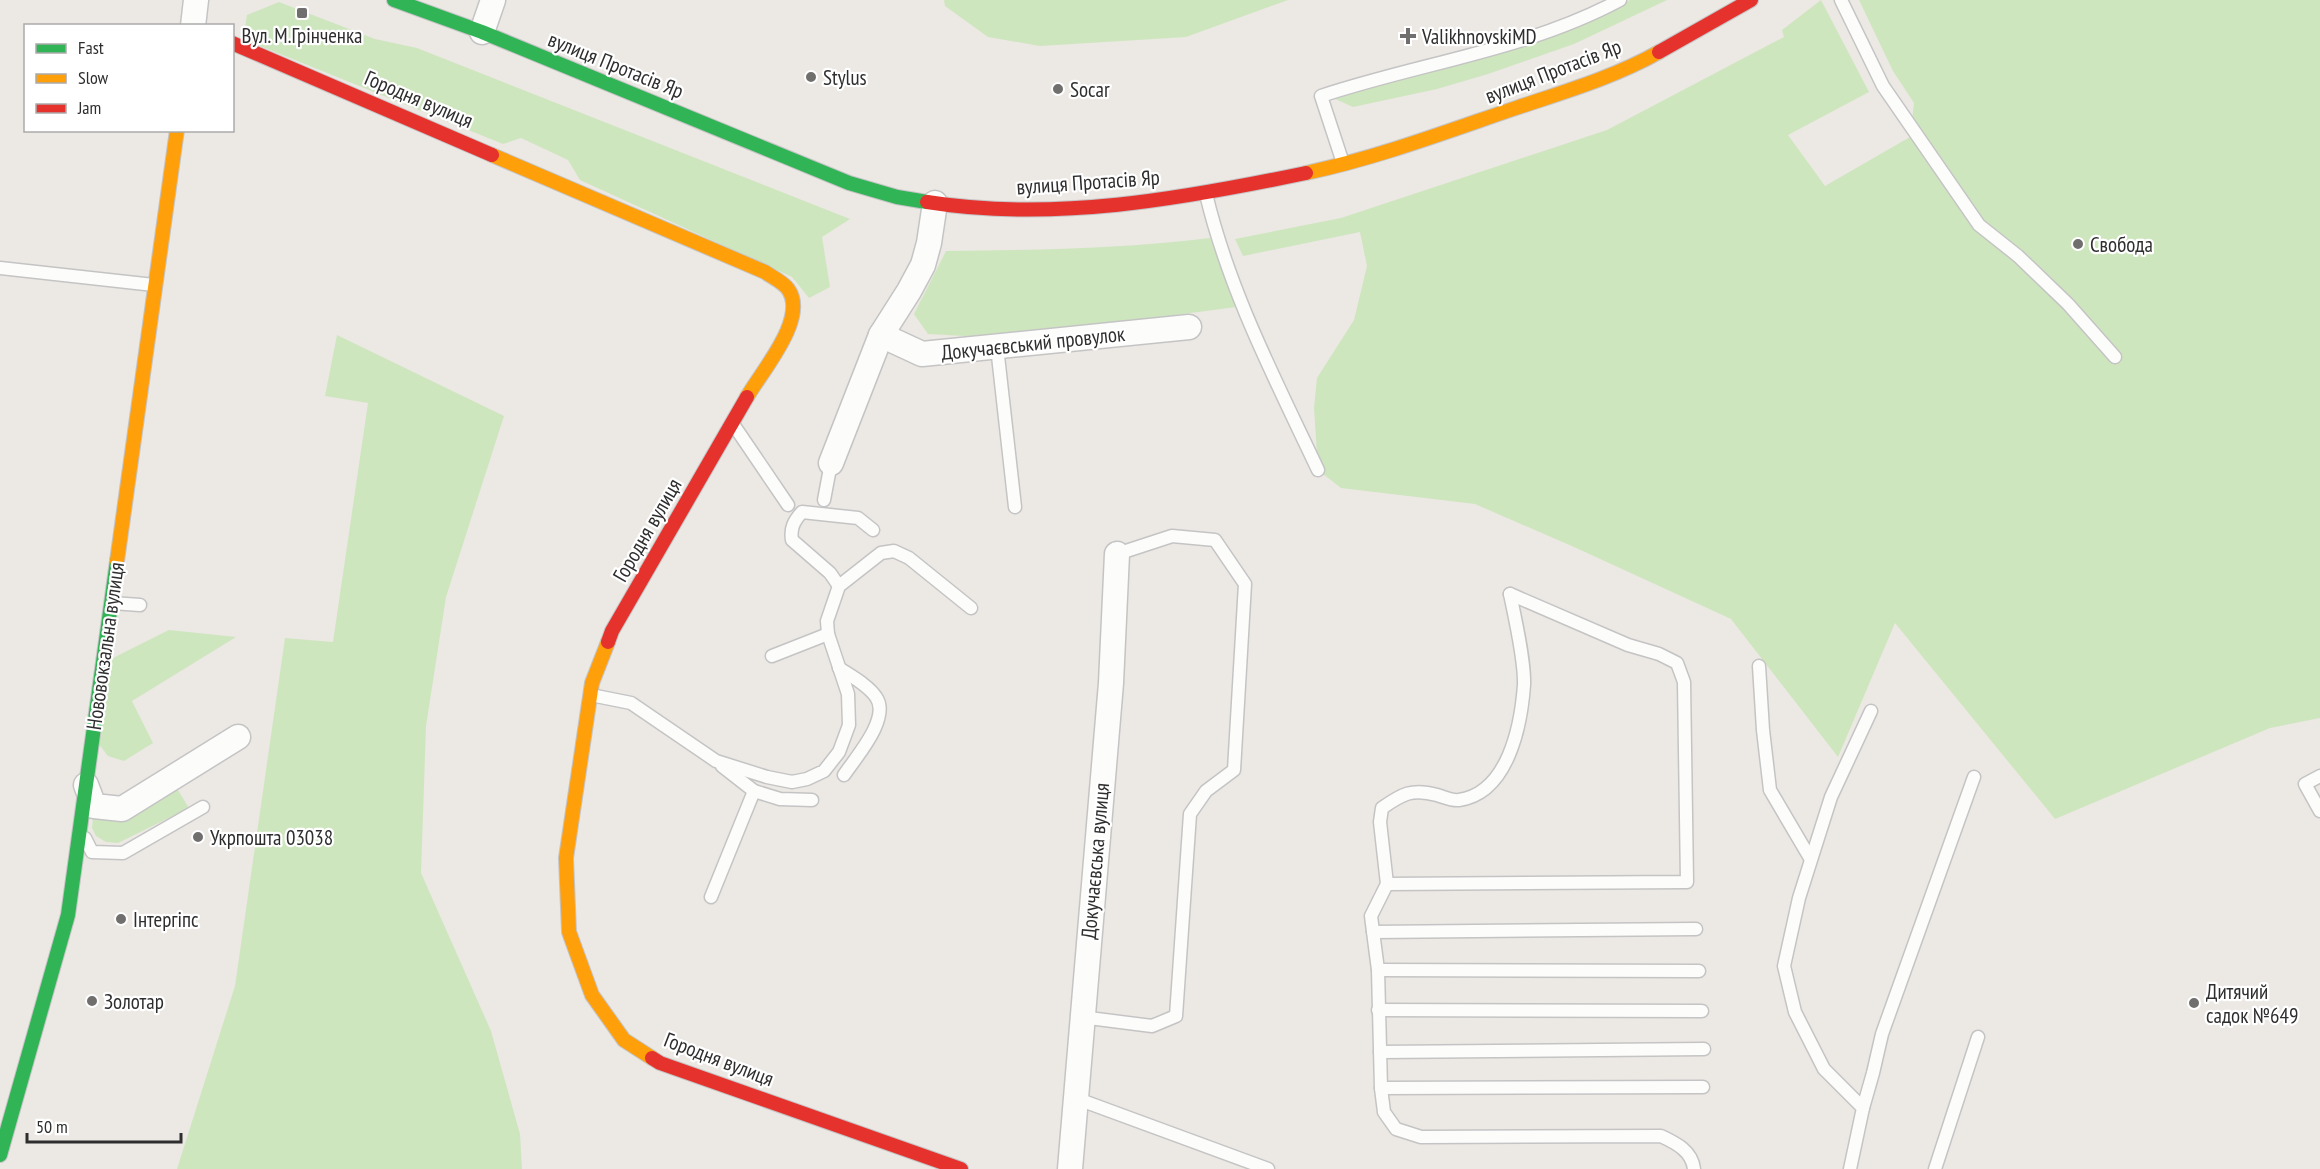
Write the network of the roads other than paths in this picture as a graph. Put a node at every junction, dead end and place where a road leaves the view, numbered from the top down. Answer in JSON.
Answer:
{"nodes":[{"id":1,"x":196,"y":0,"type":"edge"},
{"id":2,"x":394,"y":0,"type":"edge"},
{"id":3,"x":493,"y":0,"type":"edge"},
{"id":4,"x":1620,"y":0,"type":"edge"},
{"id":5,"x":1751,"y":0,"type":"edge"},
{"id":6,"x":1841,"y":0,"type":"edge"},
{"id":7,"x":193,"y":24,"type":"edge"},
{"id":8,"x":482,"y":32,"type":"junction"},
{"id":9,"x":234,"y":44,"type":"edge"},
{"id":10,"x":177,"y":132,"type":"edge"},
{"id":11,"x":515,"y":149,"type":"dead end"},
{"id":12,"x":496,"y":155,"type":"junction"},
{"id":13,"x":1343,"y":165,"type":"junction"},
{"id":14,"x":557,"y":168,"type":"dead end"},
{"id":15,"x":568,"y":186,"type":"junction"},
{"id":16,"x":1206,"y":194,"type":"junction"},
{"id":17,"x":935,"y":203,"type":"junction"},
{"id":18,"x":0,"y":268,"type":"edge"},
{"id":19,"x":155,"y":285,"type":"junction"},
{"id":20,"x":1189,"y":327,"type":"dead end"},
{"id":21,"x":880,"y":335,"type":"junction"},
{"id":22,"x":997,"y":347,"type":"junction"},
{"id":23,"x":2115,"y":357,"type":"dead end"},
{"id":24,"x":732,"y":423,"type":"junction"},
{"id":25,"x":831,"y":463,"type":"joint"},
{"id":26,"x":1318,"y":470,"type":"dead end"},
{"id":27,"x":824,"y":500,"type":"dead end"},
{"id":28,"x":788,"y":505,"type":"dead end"},
{"id":29,"x":1015,"y":507,"type":"dead end"},
{"id":30,"x":873,"y":530,"type":"dead end"},
{"id":31,"x":1117,"y":554,"type":"joint"},
{"id":32,"x":839,"y":586,"type":"junction"},
{"id":33,"x":111,"y":603,"type":"junction"},
{"id":34,"x":140,"y":605,"type":"dead end"},
{"id":35,"x":971,"y":608,"type":"dead end"},
{"id":36,"x":828,"y":634,"type":"junction"},
{"id":37,"x":772,"y":656,"type":"dead end"},
{"id":38,"x":1759,"y":666,"type":"dead end"},
{"id":39,"x":839,"y":668,"type":"junction"},
{"id":40,"x":590,"y":695,"type":"junction"},
{"id":41,"x":1871,"y":711,"type":"dead end"},
{"id":42,"x":238,"y":737,"type":"dead end"},
{"id":43,"x":716,"y":761,"type":"junction"},
{"id":44,"x":844,"y":775,"type":"dead end"},
{"id":45,"x":2320,"y":776,"type":"edge"},
{"id":46,"x":1974,"y":777,"type":"dead end"},
{"id":47,"x":86,"y":785,"type":"junction"},
{"id":48,"x":754,"y":791,"type":"junction"},
{"id":49,"x":812,"y":800,"type":"dead end"},
{"id":50,"x":203,"y":807,"type":"dead end"},
{"id":51,"x":2320,"y":811,"type":"edge"},
{"id":52,"x":80,"y":830,"type":"junction"},
{"id":53,"x":76,"y":852,"type":"junction"},
{"id":54,"x":92,"y":852,"type":"junction"},
{"id":55,"x":1810,"y":858,"type":"dead end"},
{"id":56,"x":1387,"y":884,"type":"junction"},
{"id":57,"x":711,"y":897,"type":"dead end"},
{"id":58,"x":1696,"y":929,"type":"dead end"},
{"id":59,"x":1373,"y":932,"type":"junction"},
{"id":60,"x":1378,"y":970,"type":"junction"},
{"id":61,"x":1699,"y":971,"type":"dead end"},
{"id":62,"x":1378,"y":1010,"type":"junction"},
{"id":63,"x":1702,"y":1011,"type":"dead end"},
{"id":64,"x":1082,"y":1017,"type":"junction"},
{"id":65,"x":1978,"y":1037,"type":"dead end"},
{"id":66,"x":1704,"y":1049,"type":"dead end"},
{"id":67,"x":1380,"y":1052,"type":"junction"},
{"id":68,"x":1703,"y":1087,"type":"dead end"},
{"id":69,"x":1381,"y":1088,"type":"junction"},
{"id":70,"x":1075,"y":1098,"type":"junction"},
{"id":71,"x":1863,"y":1108,"type":"junction"},
{"id":72,"x":0,"y":1155,"type":"edge"},
{"id":73,"x":1244,"y":1165,"type":"edge"},
{"id":74,"x":961,"y":1169,"type":"edge"},
{"id":75,"x":1070,"y":1169,"type":"edge"},
{"id":76,"x":1268,"y":1169,"type":"edge"},
{"id":77,"x":1694,"y":1169,"type":"edge"},
{"id":78,"x":1850,"y":1169,"type":"edge"},
{"id":79,"x":1935,"y":1169,"type":"edge"}],
"edges":[{"from":1,"to":7,"type":"street"},
{"from":2,"to":8,"type":"street","name":"вулиця Протасів Яр"},
{"from":3,"to":8,"type":"street"},
{"from":4,"to":13,"type":"lane"},
{"from":5,"to":13,"type":"street","name":"вулиця Протасів Яр"},
{"from":6,"to":23,"type":"lane"},
{"from":8,"to":17,"type":"street","name":"вулиця Протасів Яр"},
{"from":9,"to":12,"type":"street","name":"Городня вулиця"},
{"from":10,"to":19,"type":"street","name":"Нововокзальна вулиця"},
{"from":11,"to":12,"type":"lane"},
{"from":12,"to":15,"type":"street","name":"Городня вулиця"},
{"from":13,"to":16,"type":"street","name":"вулиця Протасів Яр"},
{"from":14,"to":15,"type":"lane"},
{"from":15,"to":24,"type":"street","name":"Городня вулиця"},
{"from":16,"to":17,"type":"street","name":"вулиця Протасів Яр"},
{"from":16,"to":26,"type":"lane"},
{"from":17,"to":21,"type":"street"},
{"from":18,"to":19,"type":"lane"},
{"from":19,"to":33,"type":"street","name":"Нововокзальна вулиця"},
{"from":20,"to":22,"type":"street","name":"Докучаєвський провулок"},
{"from":21,"to":22,"type":"street","name":"Докучаєвський провулок"},
{"from":21,"to":25,"type":"street"},
{"from":22,"to":29,"type":"lane"},
{"from":24,"to":28,"type":"lane"},
{"from":24,"to":40,"type":"street","name":"Городня вулиця"},
{"from":25,"to":27,"type":"lane"},
{"from":30,"to":32,"type":"lane"},
{"from":31,"to":64,"type":"street","name":"Докучаєвська вулиця"},
{"from":31,"to":64,"type":"lane"},
{"from":32,"to":35,"type":"lane"},
{"from":32,"to":36,"type":"lane"},
{"from":33,"to":34,"type":"lane"},
{"from":33,"to":47,"type":"street","name":"Нововокзальна вулиця"},
{"from":36,"to":37,"type":"lane"},
{"from":36,"to":39,"type":"lane"},
{"from":38,"to":55,"type":"lane"},
{"from":39,"to":43,"type":"lane"},
{"from":39,"to":44,"type":"lane"},
{"from":40,"to":43,"type":"lane"},
{"from":40,"to":74,"type":"street","name":"Городня вулиця"},
{"from":41,"to":71,"type":"lane"},
{"from":42,"to":47,"type":"street"},
{"from":43,"to":48,"type":"lane"},
{"from":45,"to":51,"type":"lane"},
{"from":46,"to":71,"type":"lane"},
{"from":47,"to":52,"type":"street","name":"Нововокзальна вулиця"},
{"from":48,"to":49,"type":"lane"},
{"from":48,"to":57,"type":"lane"},
{"from":50,"to":54,"type":"lane"},
{"from":52,"to":53,"type":"street","name":"Нововокзальна вулиця"},
{"from":52,"to":54,"type":"lane"},
{"from":53,"to":54,"type":"lane"},
{"from":53,"to":72,"type":"street","name":"Нововокзальна вулиця"},
{"from":56,"to":56,"type":"lane"},
{"from":56,"to":59,"type":"lane"},
{"from":58,"to":59,"type":"lane"},
{"from":59,"to":60,"type":"lane"},
{"from":60,"to":61,"type":"lane"},
{"from":60,"to":62,"type":"lane"},
{"from":62,"to":63,"type":"lane"},
{"from":62,"to":67,"type":"lane"},
{"from":64,"to":70,"type":"street","name":"Докучаєвська вулиця"},
{"from":65,"to":79,"type":"lane"},
{"from":66,"to":67,"type":"lane"},
{"from":67,"to":69,"type":"lane"},
{"from":68,"to":69,"type":"lane"},
{"from":69,"to":77,"type":"lane"},
{"from":70,"to":73,"type":"lane"},
{"from":70,"to":75,"type":"street","name":"Докучаєвська вулиця"},
{"from":71,"to":78,"type":"lane"},
{"from":73,"to":76,"type":"lane"}]}
